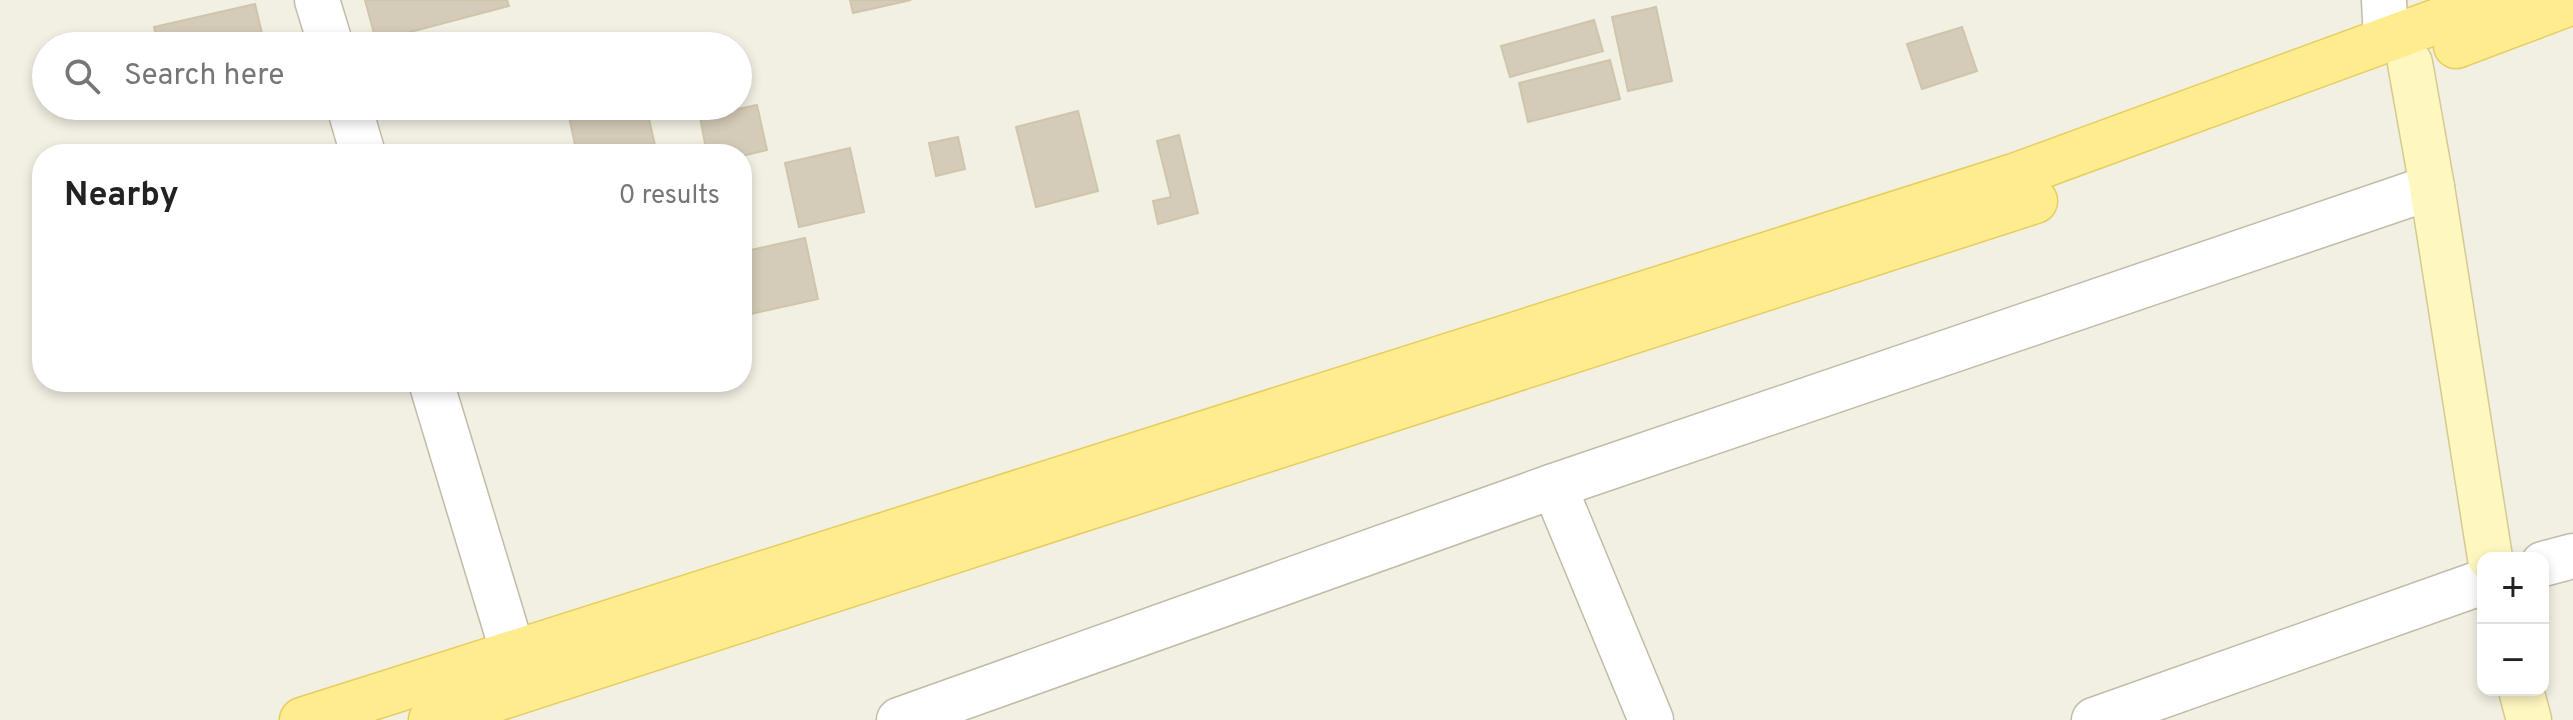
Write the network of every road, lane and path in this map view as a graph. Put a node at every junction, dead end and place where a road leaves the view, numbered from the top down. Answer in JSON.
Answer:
{"nodes":[{"id":1,"x":317,"y":0,"type":"edge"},
{"id":2,"x":2495,"y":0,"type":"edge"},
{"id":3,"x":2573,"y":2,"type":"edge"},
{"id":4,"x":327,"y":32,"type":"edge"},
{"id":5,"x":2393,"y":34,"type":"edge"},
{"id":6,"x":353,"y":120,"type":"edge"},
{"id":7,"x":360,"y":144,"type":"edge"},
{"id":8,"x":2432,"y":187,"type":"junction"},
{"id":9,"x":434,"y":392,"type":"edge"},
{"id":10,"x":1554,"y":486,"type":"junction"},
{"id":11,"x":2489,"y":552,"type":"edge"},
{"id":12,"x":2573,"y":556,"type":"edge"},
{"id":13,"x":2549,"y":562,"type":"edge"},
{"id":14,"x":2477,"y":584,"type":"edge"},
{"id":15,"x":513,"y":653,"type":"junction"},
{"id":16,"x":2523,"y":696,"type":"edge"},
{"id":17,"x":302,"y":720,"type":"edge"},
{"id":18,"x":431,"y":720,"type":"edge"},
{"id":19,"x":899,"y":720,"type":"edge"},
{"id":20,"x":1651,"y":720,"type":"edge"},
{"id":21,"x":2094,"y":720,"type":"edge"},
{"id":22,"x":2529,"y":720,"type":"edge"}],
"edges":[{"from":1,"to":4,"type":"street"},
{"from":2,"to":5,"type":"main road"},
{"from":3,"to":5,"type":"main road"},
{"from":5,"to":8,"type":"street"},
{"from":5,"to":15,"type":"main road"},
{"from":5,"to":18,"type":"main road"},
{"from":6,"to":7,"type":"street"},
{"from":8,"to":10,"type":"street"},
{"from":8,"to":11,"type":"street"},
{"from":9,"to":15,"type":"street"},
{"from":10,"to":19,"type":"street"},
{"from":10,"to":20,"type":"street"},
{"from":12,"to":13,"type":"street"},
{"from":14,"to":21,"type":"street"},
{"from":15,"to":17,"type":"main road"},
{"from":16,"to":22,"type":"street"}]}
